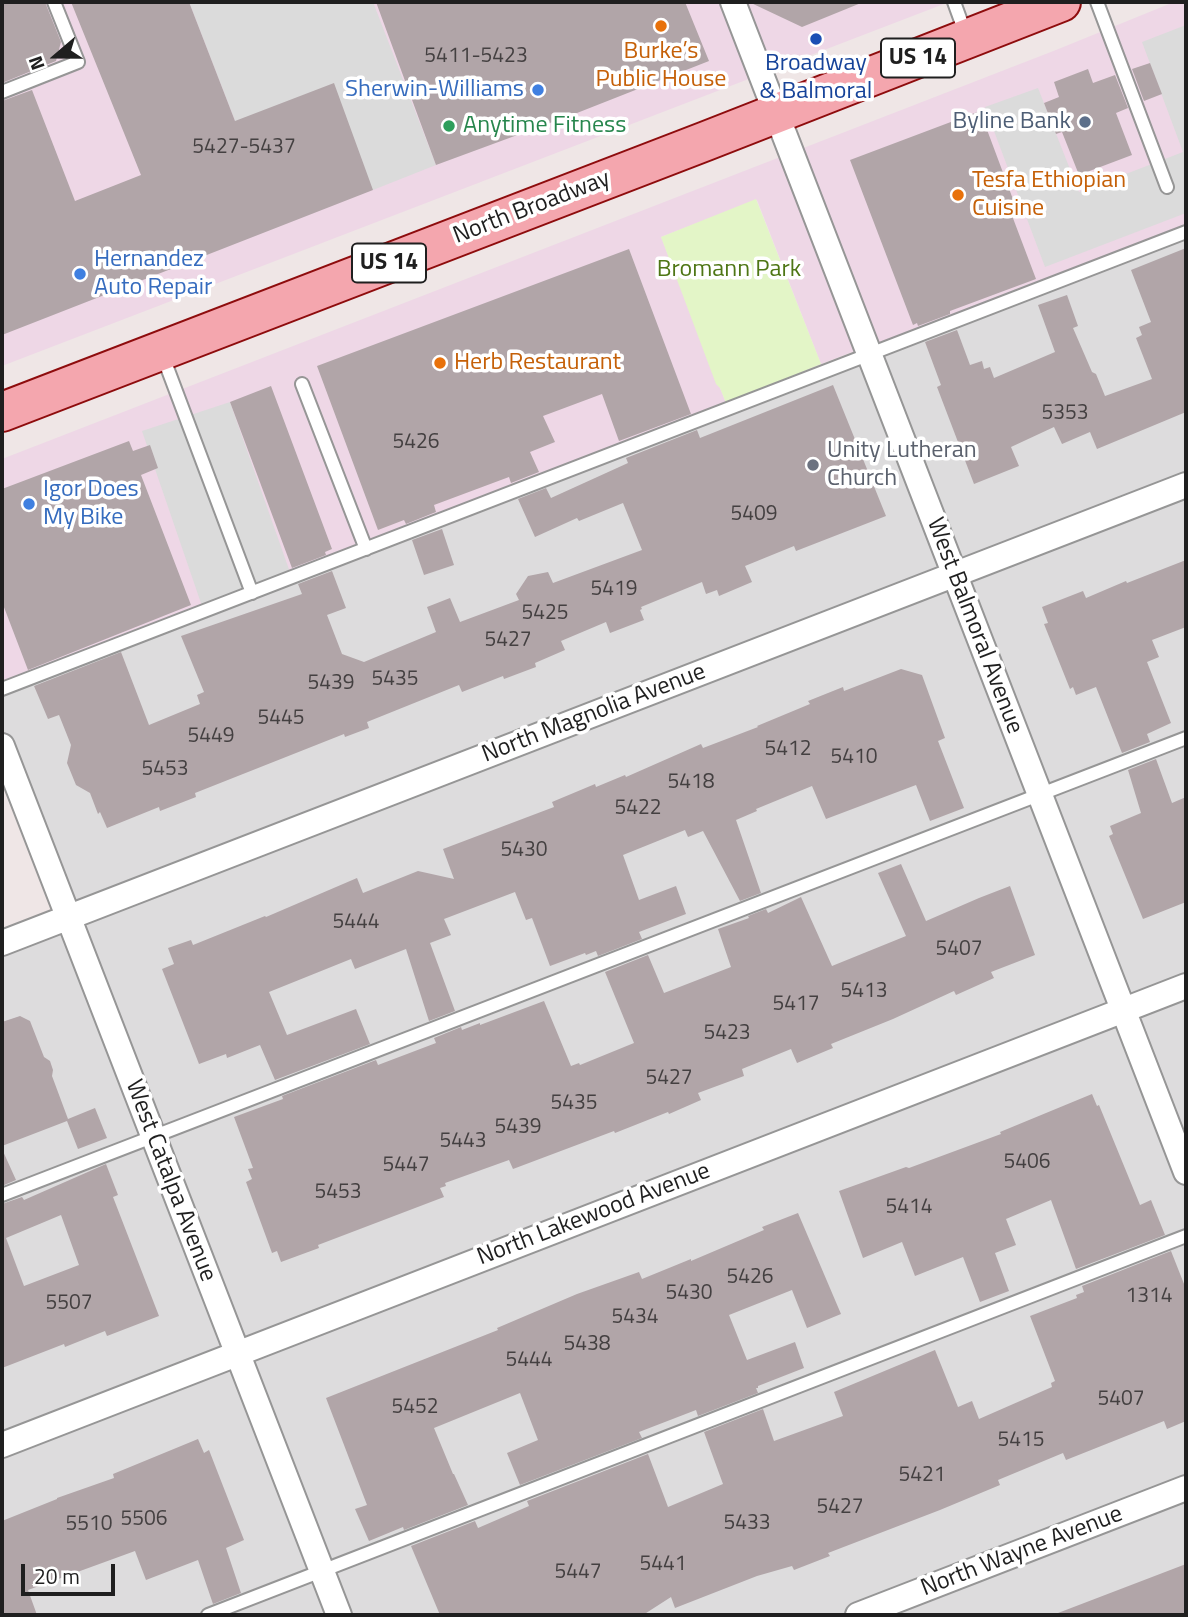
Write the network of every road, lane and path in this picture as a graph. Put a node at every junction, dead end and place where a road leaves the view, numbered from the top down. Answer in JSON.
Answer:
{"nodes":[{"id":1,"x":54,"y":2,"type":"edge"},
{"id":2,"x":733,"y":2,"type":"edge"},
{"id":3,"x":954,"y":2,"type":"edge"},
{"id":4,"x":1061,"y":2,"type":"edge"},
{"id":5,"x":1097,"y":2,"type":"edge"},
{"id":6,"x":968,"y":38,"type":"junction"},
{"id":7,"x":2,"y":92,"type":"edge"},
{"id":8,"x":776,"y":114,"type":"junction"},
{"id":9,"x":1167,"y":187,"type":"dead end"},
{"id":10,"x":1186,"y":232,"type":"edge"},
{"id":11,"x":161,"y":351,"type":"junction"},
{"id":12,"x":869,"y":355,"type":"junction"},
{"id":13,"x":302,"y":384,"type":"dead end"},
{"id":14,"x":2,"y":412,"type":"edge"},
{"id":15,"x":1186,"y":485,"type":"edge"},
{"id":16,"x":366,"y":549,"type":"junction"},
{"id":17,"x":955,"y":575,"type":"junction"},
{"id":18,"x":252,"y":593,"type":"junction"},
{"id":19,"x":2,"y":689,"type":"edge"},
{"id":20,"x":1186,"y":738,"type":"edge"},
{"id":21,"x":2,"y":746,"type":"edge"},
{"id":22,"x":1040,"y":795,"type":"junction"},
{"id":23,"x":68,"y":917,"type":"junction"},
{"id":24,"x":2,"y":943,"type":"edge"},
{"id":25,"x":1186,"y":986,"type":"edge"},
{"id":26,"x":1124,"y":1010,"type":"junction"},
{"id":27,"x":153,"y":1136,"type":"junction"},
{"id":28,"x":1186,"y":1172,"type":"edge"},
{"id":29,"x":2,"y":1195,"type":"edge"},
{"id":30,"x":1186,"y":1236,"type":"edge"},
{"id":31,"x":238,"y":1353,"type":"junction"},
{"id":32,"x":2,"y":1446,"type":"edge"},
{"id":33,"x":1186,"y":1488,"type":"edge"},
{"id":34,"x":322,"y":1570,"type":"junction"},
{"id":35,"x":208,"y":1615,"type":"edge"},
{"id":36,"x":339,"y":1615,"type":"edge"},
{"id":37,"x":859,"y":1615,"type":"edge"}],
"edges":[{"from":1,"to":7,"type":"lane"},
{"from":2,"to":8,"type":"street","name":"West Balmoral Avenue"},
{"from":3,"to":6,"type":"lane"},
{"from":4,"to":6,"type":"main road","name":"North Broadway","number":"US 14"},
{"from":5,"to":9,"type":"lane"},
{"from":6,"to":8,"type":"main road","name":"North Broadway","number":"US 14"},
{"from":8,"to":11,"type":"main road","name":"North Broadway","number":"US 14"},
{"from":8,"to":12,"type":"street","name":"West Balmoral Avenue"},
{"from":10,"to":12,"type":"lane"},
{"from":11,"to":14,"type":"main road","name":"North Broadway","number":"US 14"},
{"from":11,"to":18,"type":"lane"},
{"from":12,"to":16,"type":"lane"},
{"from":12,"to":17,"type":"street","name":"West Balmoral Avenue"},
{"from":13,"to":16,"type":"lane"},
{"from":15,"to":17,"type":"street","name":"North Magnolia Avenue"},
{"from":16,"to":18,"type":"lane"},
{"from":17,"to":22,"type":"street","name":"West Balmoral Avenue"},
{"from":17,"to":23,"type":"street","name":"North Magnolia Avenue"},
{"from":18,"to":19,"type":"lane"},
{"from":20,"to":22,"type":"lane"},
{"from":21,"to":23,"type":"street","name":"West Catalpa Avenue"},
{"from":22,"to":26,"type":"street","name":"West Balmoral Avenue"},
{"from":22,"to":27,"type":"lane"},
{"from":23,"to":24,"type":"street","name":"North Magnolia Avenue"},
{"from":23,"to":27,"type":"street","name":"West Catalpa Avenue"},
{"from":25,"to":26,"type":"street","name":"North Lakewood Avenue"},
{"from":26,"to":28,"type":"street","name":"West Balmoral Avenue"},
{"from":26,"to":31,"type":"street","name":"North Lakewood Avenue"},
{"from":27,"to":29,"type":"lane"},
{"from":27,"to":31,"type":"street","name":"West Catalpa Avenue"},
{"from":30,"to":34,"type":"lane"},
{"from":31,"to":32,"type":"street","name":"North Lakewood Avenue"},
{"from":31,"to":34,"type":"street","name":"West Catalpa Avenue"},
{"from":33,"to":37,"type":"street","name":"North Wayne Avenue"},
{"from":34,"to":35,"type":"lane"},
{"from":34,"to":36,"type":"street","name":"West Catalpa Avenue"}]}
